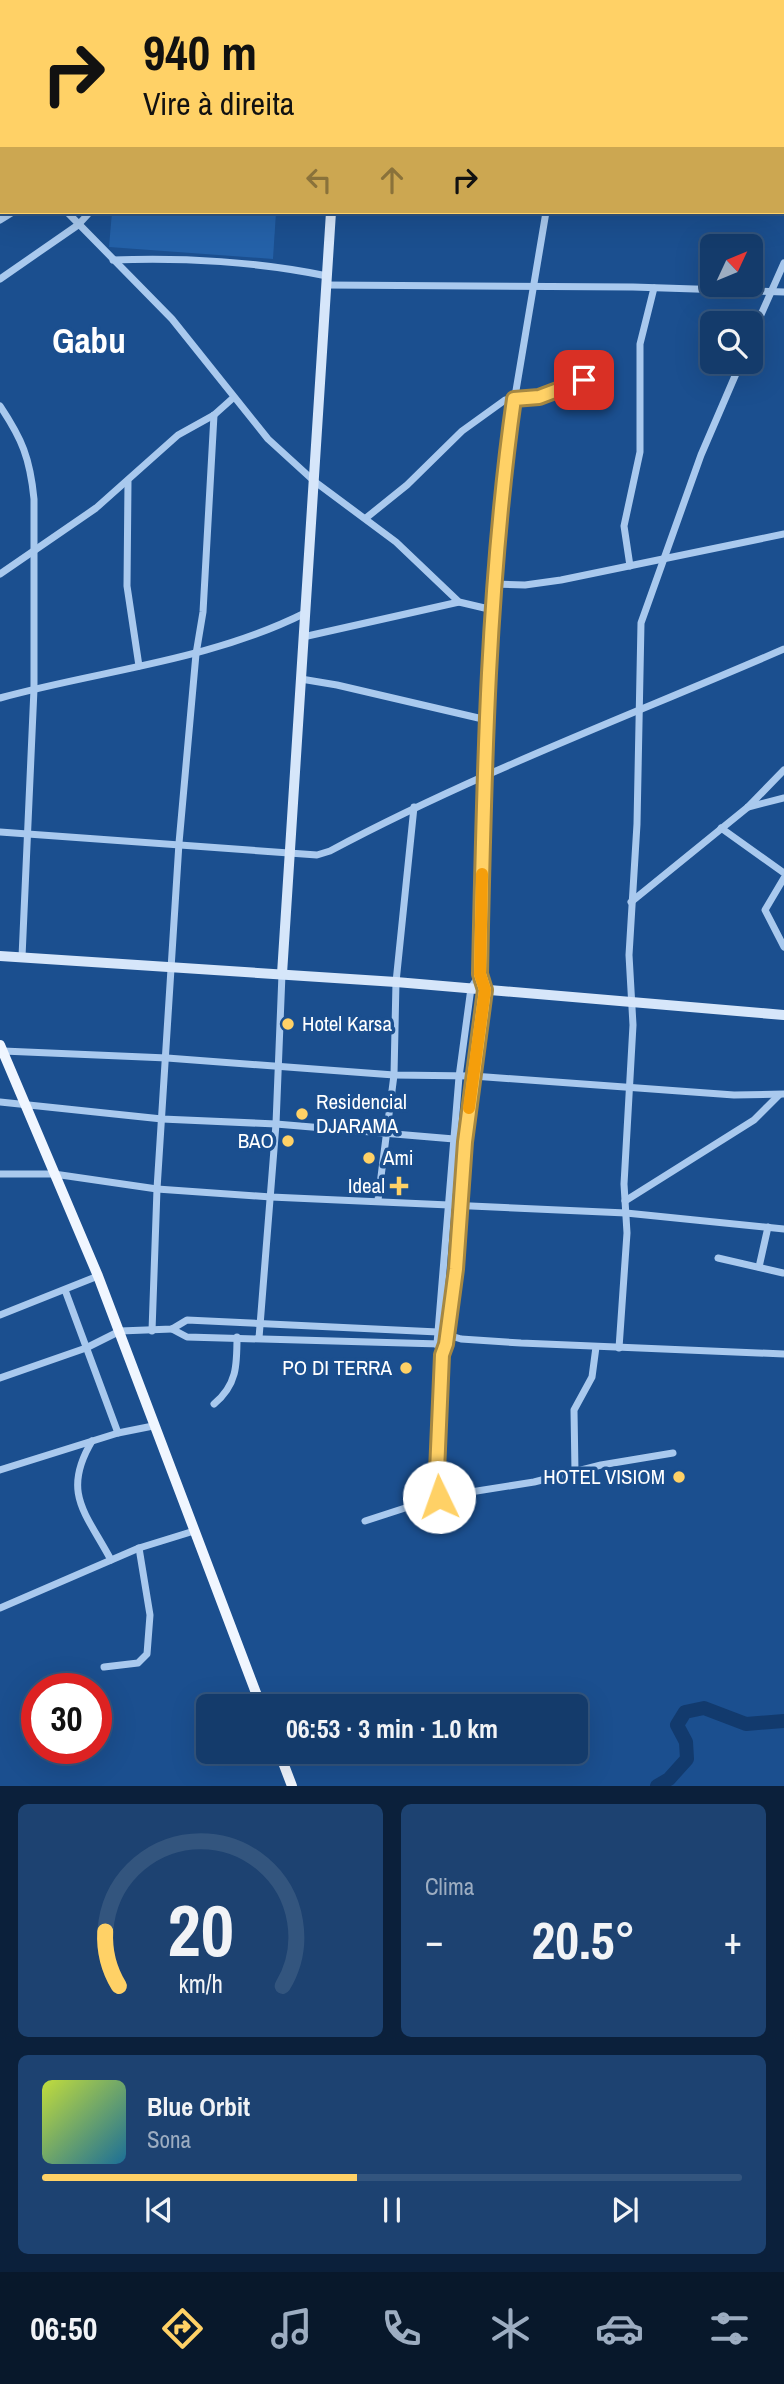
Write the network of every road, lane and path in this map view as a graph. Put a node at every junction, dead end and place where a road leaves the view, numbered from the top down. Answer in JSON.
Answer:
{"nodes":[{"id":1,"x":69,"y":214,"type":"edge"},
{"id":2,"x":88,"y":214,"type":"edge"},
{"id":3,"x":331,"y":214,"type":"edge"},
{"id":4,"x":546,"y":214,"type":"edge"},
{"id":5,"x":78,"y":225,"type":"junction"},
{"id":6,"x":113,"y":260,"type":"junction"},
{"id":7,"x":784,"y":262,"type":"edge"},
{"id":8,"x":0,"y":279,"type":"edge"},
{"id":9,"x":326,"y":280,"type":"junction"},
{"id":10,"x":532,"y":287,"type":"junction"},
{"id":11,"x":654,"y":288,"type":"junction"},
{"id":12,"x":771,"y":292,"type":"junction"},
{"id":13,"x":784,"y":292,"type":"edge"},
{"id":14,"x":763,"y":311,"type":"edge"},
{"id":15,"x":736,"y":374,"type":"edge"},
{"id":16,"x":607,"y":381,"type":"dead end"},
{"id":17,"x":233,"y":398,"type":"junction"},
{"id":18,"x":514,"y":399,"type":"junction"},
{"id":19,"x":0,"y":405,"type":"edge"},
{"id":20,"x":214,"y":415,"type":"junction"},
{"id":21,"x":314,"y":481,"type":"junction"},
{"id":22,"x":128,"y":482,"type":"junction"},
{"id":23,"x":366,"y":518,"type":"junction"},
{"id":24,"x":784,"y":534,"type":"edge"},
{"id":25,"x":34,"y":550,"type":"junction"},
{"id":26,"x":665,"y":559,"type":"junction"},
{"id":27,"x":630,"y":566,"type":"junction"},
{"id":28,"x":0,"y":574,"type":"edge"},
{"id":29,"x":494,"y":584,"type":"junction"},
{"id":30,"x":459,"y":602,"type":"junction"},
{"id":31,"x":493,"y":610,"type":"junction"},
{"id":32,"x":305,"y":613,"type":"junction"},
{"id":33,"x":303,"y":637,"type":"junction"},
{"id":34,"x":784,"y":649,"type":"edge"},
{"id":35,"x":196,"y":654,"type":"junction"},
{"id":36,"x":139,"y":666,"type":"junction"},
{"id":37,"x":300,"y":679,"type":"junction"},
{"id":38,"x":34,"y":689,"type":"junction"},
{"id":39,"x":0,"y":698,"type":"edge"},
{"id":40,"x":640,"y":710,"type":"junction"},
{"id":41,"x":486,"y":720,"type":"junction"},
{"id":42,"x":784,"y":770,"type":"edge"},
{"id":43,"x":484,"y":775,"type":"junction"},
{"id":44,"x":784,"y":798,"type":"edge"},
{"id":45,"x":414,"y":807,"type":"junction"},
{"id":46,"x":748,"y":807,"type":"junction"},
{"id":47,"x":721,"y":828,"type":"junction"},
{"id":48,"x":0,"y":832,"type":"edge"},
{"id":49,"x":27,"y":834,"type":"junction"},
{"id":50,"x":180,"y":843,"type":"junction"},
{"id":51,"x":288,"y":852,"type":"junction"},
{"id":52,"x":784,"y":875,"type":"edge"},
{"id":53,"x":631,"y":902,"type":"junction"},
{"id":54,"x":784,"y":947,"type":"edge"},
{"id":55,"x":0,"y":956,"type":"edge"},
{"id":56,"x":22,"y":957,"type":"junction"},
{"id":57,"x":173,"y":967,"type":"junction"},
{"id":58,"x":282,"y":974,"type":"junction"},
{"id":59,"x":480,"y":974,"type":"junction"},
{"id":60,"x":396,"y":982,"type":"junction"},
{"id":61,"x":471,"y":988,"type":"junction"},
{"id":62,"x":485,"y":990,"type":"junction"},
{"id":63,"x":630,"y":1001,"type":"junction"},
{"id":64,"x":784,"y":1015,"type":"edge"},
{"id":65,"x":1,"y":1048,"type":"edge"},
{"id":66,"x":167,"y":1058,"type":"junction"},
{"id":67,"x":278,"y":1066,"type":"junction"},
{"id":68,"x":394,"y":1074,"type":"junction"},
{"id":69,"x":473,"y":1076,"type":"junction"},
{"id":70,"x":459,"y":1077,"type":"junction"},
{"id":71,"x":629,"y":1089,"type":"junction"},
{"id":72,"x":782,"y":1094,"type":"edge"},
{"id":73,"x":0,"y":1102,"type":"edge"},
{"id":74,"x":23,"y":1102,"type":"junction"},
{"id":75,"x":162,"y":1119,"type":"junction"},
{"id":76,"x":276,"y":1124,"type":"junction"},
{"id":77,"x":385,"y":1132,"type":"junction"},
{"id":78,"x":454,"y":1139,"type":"junction"},
{"id":79,"x":0,"y":1174,"type":"edge"},
{"id":80,"x":54,"y":1174,"type":"junction"},
{"id":81,"x":157,"y":1189,"type":"junction"},
{"id":82,"x":271,"y":1197,"type":"junction"},
{"id":83,"x":378,"y":1200,"type":"junction"},
{"id":84,"x":625,"y":1201,"type":"junction"},
{"id":85,"x":448,"y":1205,"type":"junction"},
{"id":86,"x":461,"y":1205,"type":"junction"},
{"id":87,"x":626,"y":1213,"type":"junction"},
{"id":88,"x":768,"y":1227,"type":"junction"},
{"id":89,"x":784,"y":1228,"type":"edge"},
{"id":90,"x":718,"y":1258,"type":"dead end"},
{"id":91,"x":759,"y":1267,"type":"junction"},
{"id":92,"x":783,"y":1273,"type":"edge"},
{"id":93,"x":98,"y":1276,"type":"junction"},
{"id":94,"x":65,"y":1290,"type":"junction"},
{"id":95,"x":0,"y":1315,"type":"edge"},
{"id":96,"x":261,"y":1322,"type":"junction"},
{"id":97,"x":172,"y":1329,"type":"junction"},
{"id":98,"x":120,"y":1331,"type":"junction"},
{"id":99,"x":152,"y":1331,"type":"junction"},
{"id":100,"x":438,"y":1332,"type":"junction"},
{"id":101,"x":447,"y":1334,"type":"junction"},
{"id":102,"x":237,"y":1336,"type":"junction"},
{"id":103,"x":259,"y":1338,"type":"junction"},
{"id":104,"x":461,"y":1339,"type":"junction"},
{"id":105,"x":437,"y":1344,"type":"junction"},
{"id":106,"x":446,"y":1344,"type":"junction"},
{"id":107,"x":596,"y":1347,"type":"junction"},
{"id":108,"x":86,"y":1348,"type":"junction"},
{"id":109,"x":619,"y":1348,"type":"junction"},
{"id":110,"x":784,"y":1354,"type":"edge"},
{"id":111,"x":442,"y":1355,"type":"junction"},
{"id":112,"x":0,"y":1378,"type":"edge"},
{"id":113,"x":214,"y":1404,"type":"dead end"},
{"id":114,"x":153,"y":1426,"type":"junction"},
{"id":115,"x":118,"y":1433,"type":"junction"},
{"id":116,"x":92,"y":1441,"type":"junction"},
{"id":117,"x":673,"y":1453,"type":"dead end"},
{"id":118,"x":0,"y":1470,"type":"edge"},
{"id":119,"x":575,"y":1472,"type":"junction"},
{"id":120,"x":439,"y":1497,"type":"junction"},
{"id":121,"x":365,"y":1521,"type":"dead end"},
{"id":122,"x":194,"y":1531,"type":"junction"},
{"id":123,"x":139,"y":1548,"type":"junction"},
{"id":124,"x":111,"y":1560,"type":"junction"},
{"id":125,"x":0,"y":1608,"type":"edge"},
{"id":126,"x":104,"y":1667,"type":"dead end"},
{"id":127,"x":256,"y":1694,"type":"edge"},
{"id":128,"x":284,"y":1764,"type":"edge"},
{"id":129,"x":292,"y":1786,"type":"edge"}],
"edges":[{"from":1,"to":5,"type":"street"},
{"from":2,"to":5,"type":"street"},
{"from":3,"to":9,"type":"main road"},
{"from":4,"to":10,"type":"street"},
{"from":5,"to":6,"type":"street"},
{"from":5,"to":8,"type":"street"},
{"from":6,"to":9,"type":"street"},
{"from":6,"to":17,"type":"street"},
{"from":7,"to":12,"type":"street"},
{"from":9,"to":10,"type":"street"},
{"from":9,"to":21,"type":"main road"},
{"from":10,"to":11,"type":"street"},
{"from":10,"to":18,"type":"street"},
{"from":11,"to":12,"type":"street"},
{"from":11,"to":27,"type":"street"},
{"from":12,"to":13,"type":"street"},
{"from":12,"to":14,"type":"street"},
{"from":15,"to":26,"type":"street"},
{"from":16,"to":18,"type":"street"},
{"from":17,"to":20,"type":"street"},
{"from":17,"to":21,"type":"street"},
{"from":18,"to":23,"type":"street"},
{"from":18,"to":29,"type":"street"},
{"from":19,"to":25,"type":"street"},
{"from":20,"to":22,"type":"street"},
{"from":20,"to":35,"type":"street"},
{"from":21,"to":23,"type":"street"},
{"from":21,"to":32,"type":"main road"},
{"from":22,"to":25,"type":"street"},
{"from":22,"to":36,"type":"street"},
{"from":23,"to":30,"type":"street"},
{"from":24,"to":26,"type":"street"},
{"from":25,"to":28,"type":"street"},
{"from":25,"to":38,"type":"street"},
{"from":26,"to":27,"type":"street"},
{"from":26,"to":40,"type":"street"},
{"from":27,"to":29,"type":"street"},
{"from":29,"to":31,"type":"street"},
{"from":30,"to":31,"type":"street"},
{"from":30,"to":33,"type":"street"},
{"from":31,"to":41,"type":"street"},
{"from":32,"to":33,"type":"main road"},
{"from":32,"to":35,"type":"street"},
{"from":33,"to":37,"type":"main road"},
{"from":34,"to":40,"type":"street"},
{"from":35,"to":36,"type":"street"},
{"from":35,"to":50,"type":"street"},
{"from":36,"to":38,"type":"street"},
{"from":37,"to":41,"type":"street"},
{"from":37,"to":51,"type":"main road"},
{"from":38,"to":39,"type":"street"},
{"from":38,"to":49,"type":"street"},
{"from":40,"to":43,"type":"street"},
{"from":40,"to":53,"type":"street"},
{"from":41,"to":43,"type":"street"},
{"from":42,"to":46,"type":"street"},
{"from":43,"to":45,"type":"street"},
{"from":43,"to":59,"type":"street"},
{"from":44,"to":46,"type":"street"},
{"from":45,"to":51,"type":"street"},
{"from":45,"to":60,"type":"street"},
{"from":46,"to":47,"type":"street"},
{"from":47,"to":52,"type":"street"},
{"from":47,"to":53,"type":"street"},
{"from":48,"to":49,"type":"street"},
{"from":49,"to":50,"type":"street"},
{"from":49,"to":56,"type":"street"},
{"from":50,"to":51,"type":"street"},
{"from":50,"to":57,"type":"street"},
{"from":51,"to":58,"type":"main road"},
{"from":52,"to":54,"type":"street"},
{"from":53,"to":63,"type":"street"},
{"from":55,"to":56,"type":"main road"},
{"from":56,"to":57,"type":"main road"},
{"from":57,"to":58,"type":"main road"},
{"from":57,"to":66,"type":"street"},
{"from":58,"to":60,"type":"main road"},
{"from":58,"to":67,"type":"street"},
{"from":59,"to":61,"type":"street"},
{"from":59,"to":62,"type":"street"},
{"from":60,"to":61,"type":"main road"},
{"from":60,"to":68,"type":"street"},
{"from":61,"to":62,"type":"main road"},
{"from":61,"to":70,"type":"street"},
{"from":62,"to":63,"type":"main road"},
{"from":62,"to":69,"type":"street"},
{"from":63,"to":64,"type":"main road"},
{"from":63,"to":71,"type":"street"},
{"from":65,"to":66,"type":"street"},
{"from":65,"to":74,"type":"main road"},
{"from":66,"to":67,"type":"street"},
{"from":66,"to":75,"type":"street"},
{"from":67,"to":68,"type":"street"},
{"from":67,"to":76,"type":"street"},
{"from":68,"to":70,"type":"street"},
{"from":68,"to":77,"type":"street"},
{"from":69,"to":70,"type":"street"},
{"from":69,"to":71,"type":"street"},
{"from":69,"to":86,"type":"street"},
{"from":70,"to":78,"type":"street"},
{"from":71,"to":72,"type":"street"},
{"from":71,"to":84,"type":"street"},
{"from":72,"to":84,"type":"street"},
{"from":73,"to":74,"type":"street"},
{"from":74,"to":75,"type":"street"},
{"from":74,"to":80,"type":"main road"},
{"from":75,"to":76,"type":"street"},
{"from":75,"to":81,"type":"street"},
{"from":76,"to":77,"type":"street"},
{"from":76,"to":82,"type":"street"},
{"from":77,"to":78,"type":"street"},
{"from":77,"to":83,"type":"street"},
{"from":78,"to":85,"type":"street"},
{"from":79,"to":80,"type":"street"},
{"from":80,"to":81,"type":"street"},
{"from":80,"to":93,"type":"main road"},
{"from":81,"to":82,"type":"street"},
{"from":81,"to":99,"type":"street"},
{"from":82,"to":83,"type":"street"},
{"from":82,"to":96,"type":"street"},
{"from":83,"to":85,"type":"street"},
{"from":84,"to":87,"type":"street"},
{"from":85,"to":86,"type":"street"},
{"from":85,"to":100,"type":"street"},
{"from":86,"to":87,"type":"street"},
{"from":86,"to":101,"type":"street"},
{"from":87,"to":88,"type":"street"},
{"from":87,"to":109,"type":"street"},
{"from":88,"to":89,"type":"street"},
{"from":88,"to":91,"type":"street"},
{"from":90,"to":91,"type":"street"},
{"from":91,"to":92,"type":"street"},
{"from":93,"to":94,"type":"street"},
{"from":93,"to":98,"type":"main road"},
{"from":94,"to":95,"type":"street"},
{"from":94,"to":108,"type":"street"},
{"from":96,"to":97,"type":"street"},
{"from":96,"to":100,"type":"street"},
{"from":96,"to":103,"type":"street"},
{"from":97,"to":99,"type":"street"},
{"from":97,"to":102,"type":"street"},
{"from":98,"to":99,"type":"street"},
{"from":98,"to":108,"type":"street"},
{"from":98,"to":114,"type":"main road"},
{"from":100,"to":101,"type":"street"},
{"from":100,"to":105,"type":"street"},
{"from":101,"to":104,"type":"street"},
{"from":101,"to":106,"type":"street"},
{"from":102,"to":103,"type":"street"},
{"from":102,"to":113,"type":"street"},
{"from":103,"to":105,"type":"street"},
{"from":104,"to":106,"type":"street"},
{"from":104,"to":107,"type":"street"},
{"from":105,"to":106,"type":"street"},
{"from":105,"to":111,"type":"street"},
{"from":106,"to":111,"type":"street"},
{"from":107,"to":109,"type":"street"},
{"from":107,"to":119,"type":"street"},
{"from":108,"to":112,"type":"street"},
{"from":108,"to":115,"type":"street"},
{"from":109,"to":110,"type":"street"},
{"from":111,"to":120,"type":"street"},
{"from":114,"to":115,"type":"street"},
{"from":114,"to":122,"type":"main road"},
{"from":115,"to":116,"type":"street"},
{"from":116,"to":118,"type":"street"},
{"from":116,"to":124,"type":"street"},
{"from":117,"to":119,"type":"street"},
{"from":119,"to":120,"type":"street"},
{"from":120,"to":121,"type":"street"},
{"from":122,"to":123,"type":"street"},
{"from":122,"to":127,"type":"main road"},
{"from":123,"to":124,"type":"street"},
{"from":123,"to":126,"type":"street"},
{"from":124,"to":125,"type":"street"},
{"from":128,"to":129,"type":"main road"}]}
